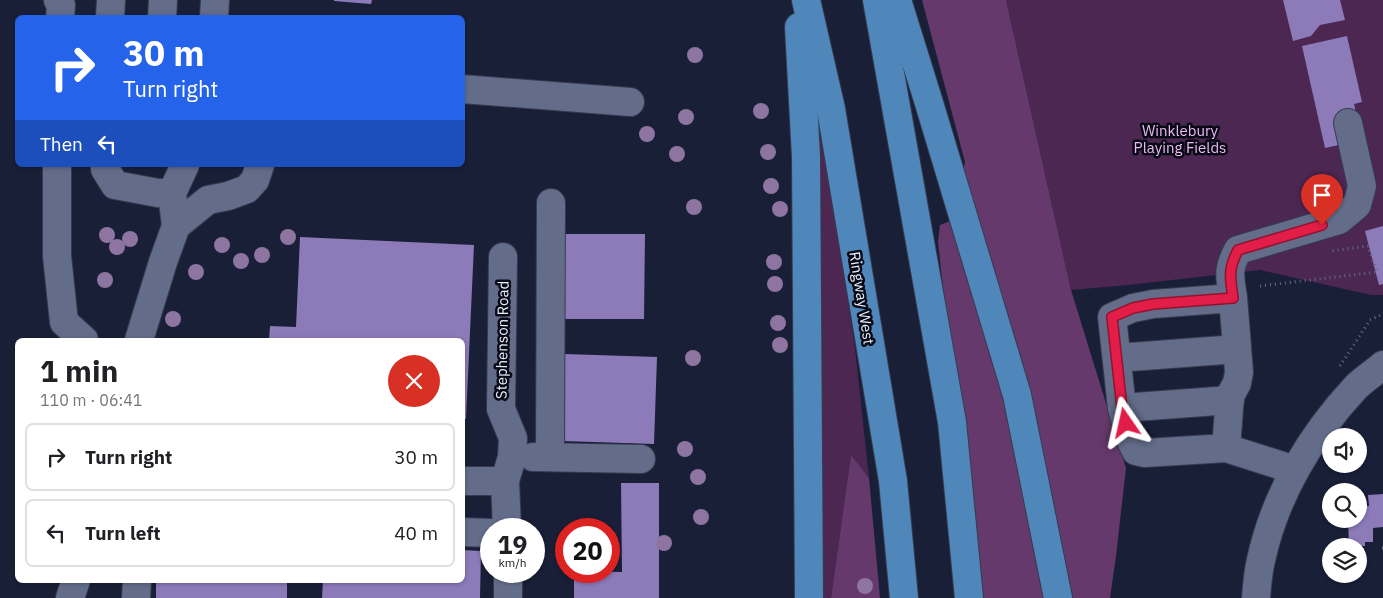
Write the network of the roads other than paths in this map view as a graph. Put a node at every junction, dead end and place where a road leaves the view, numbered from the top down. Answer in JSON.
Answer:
{"nodes":[{"id":1,"x":58,"y":0,"type":"edge"},
{"id":2,"x":111,"y":0,"type":"edge"},
{"id":3,"x":163,"y":0,"type":"edge"},
{"id":4,"x":215,"y":0,"type":"edge"},
{"id":5,"x":798,"y":0,"type":"edge"},
{"id":6,"x":806,"y":0,"type":"edge"},
{"id":7,"x":877,"y":0,"type":"edge"},
{"id":8,"x":897,"y":0,"type":"edge"},
{"id":9,"x":60,"y":15,"type":"edge"},
{"id":10,"x":110,"y":15,"type":"edge"},
{"id":11,"x":162,"y":15,"type":"edge"},
{"id":12,"x":214,"y":15,"type":"edge"},
{"id":13,"x":465,"y":89,"type":"edge"},
{"id":14,"x":630,"y":102,"type":"dead end"},
{"id":15,"x":1348,"y":123,"type":"dead end"},
{"id":16,"x":57,"y":167,"type":"edge"},
{"id":17,"x":105,"y":167,"type":"edge"},
{"id":18,"x":184,"y":167,"type":"edge"},
{"id":19,"x":259,"y":167,"type":"edge"},
{"id":20,"x":172,"y":193,"type":"junction"},
{"id":21,"x":551,"y":203,"type":"dead end"},
{"id":22,"x":176,"y":226,"type":"junction"},
{"id":23,"x":503,"y":257,"type":"dead end"},
{"id":24,"x":1233,"y":298,"type":"junction"},
{"id":25,"x":82,"y":338,"type":"edge"},
{"id":26,"x":140,"y":338,"type":"edge"},
{"id":27,"x":1237,"y":349,"type":"junction"},
{"id":28,"x":1117,"y":358,"type":"junction"},
{"id":29,"x":1383,"y":366,"type":"edge"},
{"id":30,"x":1230,"y":400,"type":"junction"},
{"id":31,"x":1122,"y":408,"type":"junction"},
{"id":32,"x":1226,"y":448,"type":"junction"},
{"id":33,"x":550,"y":457,"type":"junction"},
{"id":34,"x":641,"y":459,"type":"dead end"},
{"id":35,"x":508,"y":469,"type":"junction"},
{"id":36,"x":1295,"y":470,"type":"junction"},
{"id":37,"x":465,"y":480,"type":"edge"},
{"id":38,"x":507,"y":518,"type":"edge"},
{"id":39,"x":465,"y":532,"type":"edge"},
{"id":40,"x":480,"y":533,"type":"edge"},
{"id":41,"x":75,"y":583,"type":"edge"},
{"id":42,"x":137,"y":583,"type":"edge"},
{"id":43,"x":508,"y":583,"type":"edge"},
{"id":44,"x":70,"y":598,"type":"edge"},
{"id":45,"x":136,"y":598,"type":"edge"},
{"id":46,"x":508,"y":598,"type":"edge"},
{"id":47,"x":810,"y":598,"type":"edge"},
{"id":48,"x":904,"y":598,"type":"edge"},
{"id":49,"x":969,"y":598,"type":"edge"},
{"id":50,"x":1058,"y":598,"type":"edge"},
{"id":51,"x":1256,"y":598,"type":"edge"}],
"edges":[{"from":1,"to":9,"type":"street"},
{"from":2,"to":10,"type":"street"},
{"from":3,"to":11,"type":"street"},
{"from":4,"to":12,"type":"street"},
{"from":5,"to":47,"type":"main road"},
{"from":6,"to":48,"type":"main road","name":"Ringway West"},
{"from":7,"to":49,"type":"main road"},
{"from":8,"to":50,"type":"main road"},
{"from":13,"to":14,"type":"street"},
{"from":15,"to":24,"type":"street"},
{"from":16,"to":25,"type":"street"},
{"from":17,"to":20,"type":"street"},
{"from":18,"to":20,"type":"street"},
{"from":19,"to":22,"type":"street"},
{"from":20,"to":22,"type":"street"},
{"from":21,"to":33,"type":"street"},
{"from":22,"to":26,"type":"street"},
{"from":23,"to":35,"type":"street","name":"Stephenson Road"},
{"from":24,"to":27,"type":"street"},
{"from":24,"to":28,"type":"street"},
{"from":27,"to":28,"type":"street"},
{"from":27,"to":30,"type":"street"},
{"from":28,"to":31,"type":"street"},
{"from":29,"to":36,"type":"street"},
{"from":30,"to":31,"type":"street"},
{"from":30,"to":32,"type":"street"},
{"from":31,"to":32,"type":"street"},
{"from":32,"to":36,"type":"street"},
{"from":33,"to":34,"type":"street"},
{"from":33,"to":35,"type":"street"},
{"from":35,"to":37,"type":"street"},
{"from":35,"to":38,"type":"street","name":"Stephenson Road"},
{"from":36,"to":51,"type":"street"},
{"from":39,"to":40,"type":"street"},
{"from":41,"to":44,"type":"street"},
{"from":42,"to":45,"type":"street"},
{"from":43,"to":46,"type":"street"}]}
